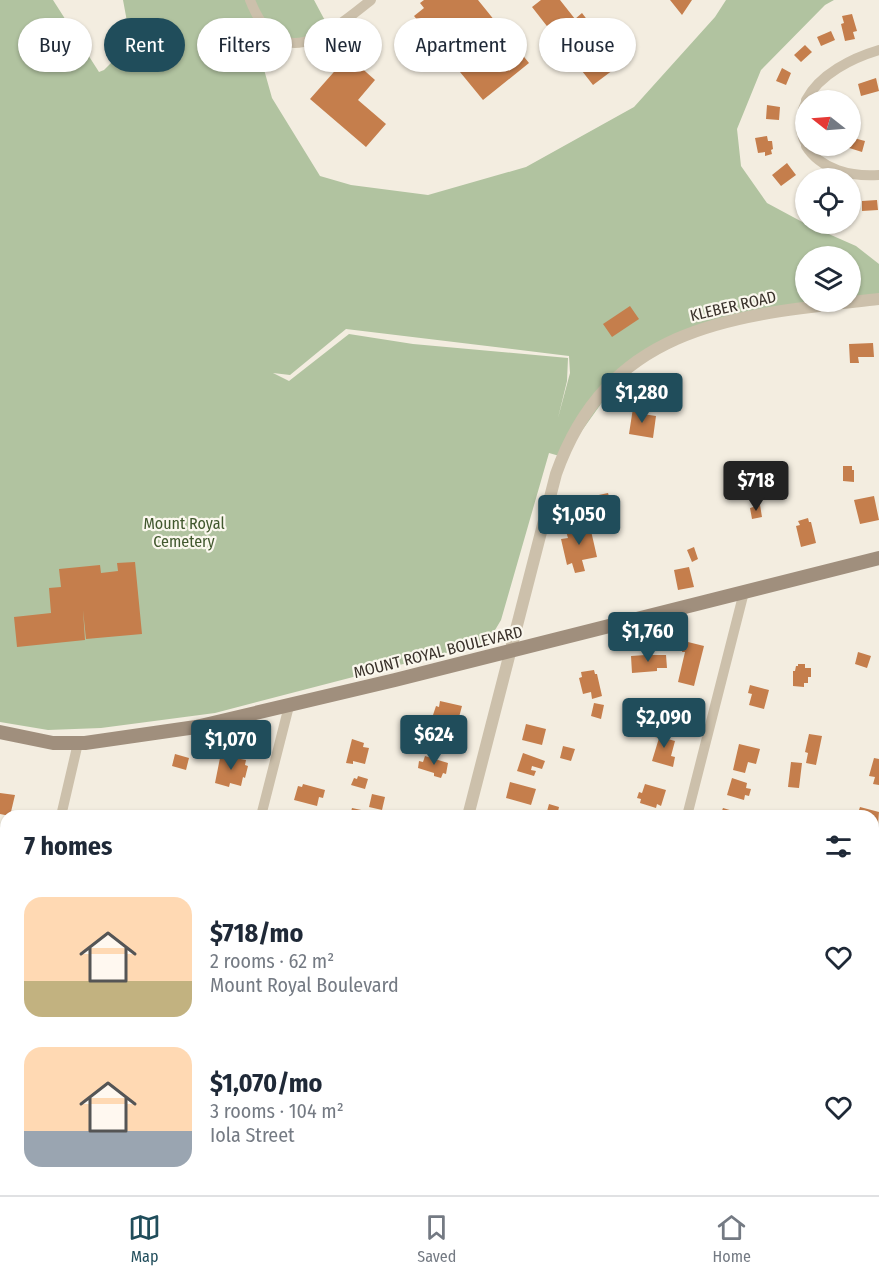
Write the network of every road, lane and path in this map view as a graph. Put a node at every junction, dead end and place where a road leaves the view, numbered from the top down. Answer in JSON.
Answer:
{"nodes":[{"id":1,"x":250,"y":0,"type":"edge"},
{"id":2,"x":371,"y":0,"type":"edge"},
{"id":3,"x":879,"y":50,"type":"edge"},
{"id":4,"x":814,"y":90,"type":"edge"},
{"id":5,"x":816,"y":156,"type":"edge"},
{"id":6,"x":879,"y":175,"type":"edge"},
{"id":7,"x":879,"y":299,"type":"edge"},
{"id":8,"x":879,"y":558,"type":"edge"},
{"id":9,"x":744,"y":592,"type":"junction"},
{"id":10,"x":510,"y":651,"type":"junction"},
{"id":11,"x":289,"y":706,"type":"junction"},
{"id":12,"x":0,"y":732,"type":"edge"},
{"id":13,"x":78,"y":743,"type":"junction"},
{"id":14,"x":63,"y":810,"type":"edge"},
{"id":15,"x":263,"y":810,"type":"edge"},
{"id":16,"x":470,"y":810,"type":"edge"},
{"id":17,"x":689,"y":810,"type":"edge"}],
"edges":[{"from":1,"to":2,"type":"street"},
{"from":3,"to":4,"type":"street"},
{"from":5,"to":6,"type":"street"},
{"from":7,"to":10,"type":"street","name":"KLEBER ROAD"},
{"from":8,"to":9,"type":"main road","name":"MOUNT ROYAL BOULEVARD"},
{"from":9,"to":10,"type":"main road","name":"MOUNT ROYAL BOULEVARD"},
{"from":9,"to":17,"type":"street"},
{"from":10,"to":11,"type":"main road","name":"MOUNT ROYAL BOULEVARD"},
{"from":10,"to":16,"type":"street","name":"KLEBER ROAD"},
{"from":11,"to":13,"type":"main road","name":"MOUNT ROYAL BOULEVARD"},
{"from":11,"to":15,"type":"street"},
{"from":12,"to":13,"type":"main road","name":"MOUNT ROYAL BOULEVARD"},
{"from":13,"to":14,"type":"street"}]}
